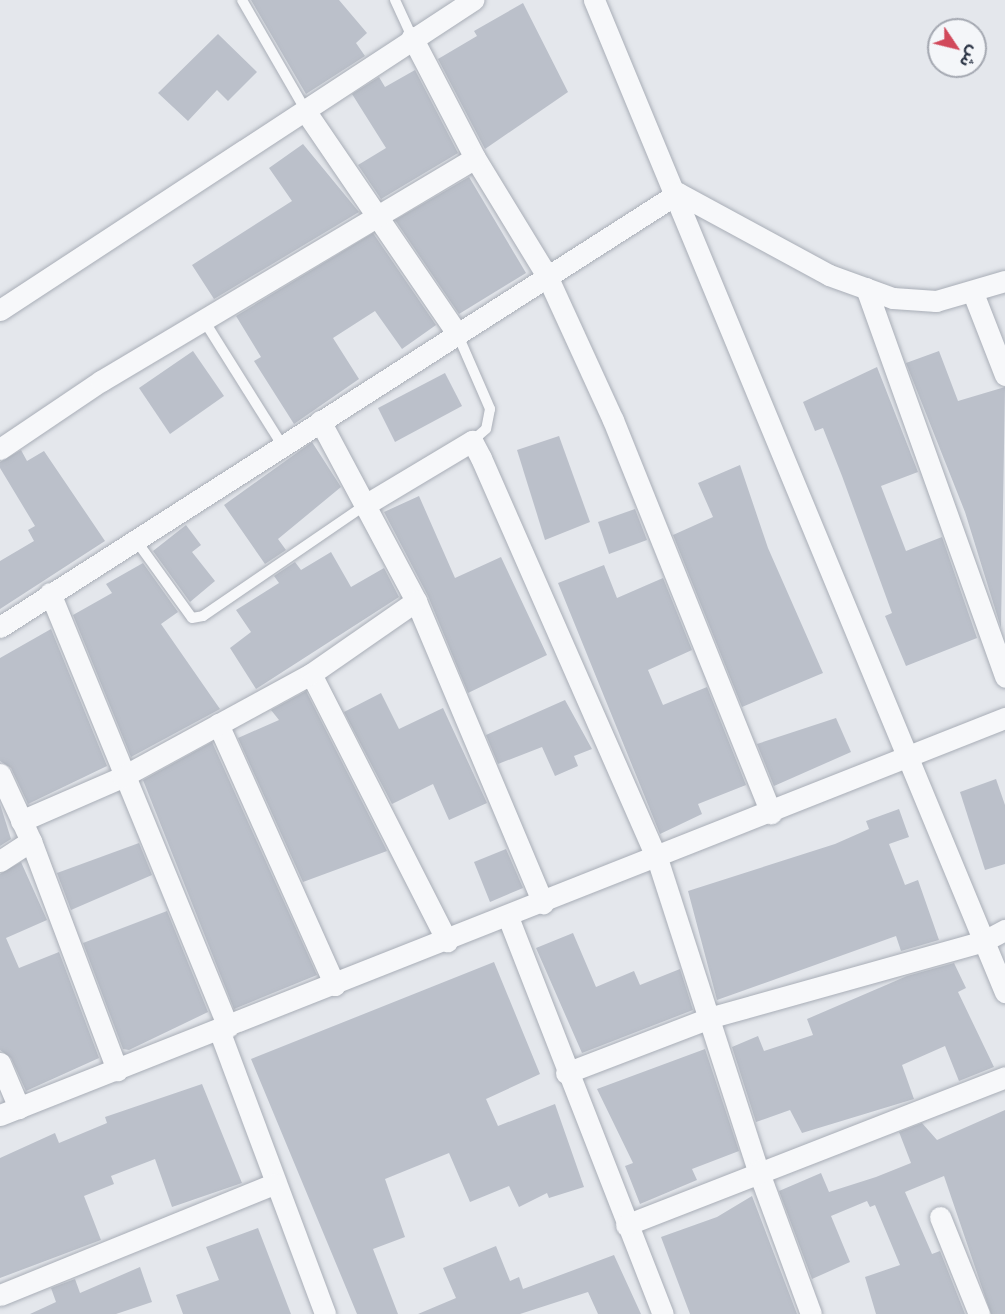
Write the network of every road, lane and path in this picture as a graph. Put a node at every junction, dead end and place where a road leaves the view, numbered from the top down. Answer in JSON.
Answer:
{"nodes":[{"id":1,"x":242,"y":0,"type":"edge"},
{"id":2,"x":395,"y":0,"type":"edge"},
{"id":3,"x":473,"y":0,"type":"edge"},
{"id":4,"x":594,"y":0,"type":"edge"},
{"id":5,"x":412,"y":37,"type":"junction"},
{"id":6,"x":306,"y":112,"type":"junction"},
{"id":7,"x":475,"y":159,"type":"junction"},
{"id":8,"x":678,"y":193,"type":"junction"},
{"id":9,"x":376,"y":215,"type":"junction"},
{"id":10,"x":548,"y":276,"type":"junction"},
{"id":11,"x":1005,"y":281,"type":"edge"},
{"id":12,"x":866,"y":288,"type":"junction"},
{"id":13,"x":973,"y":293,"type":"junction"},
{"id":14,"x":0,"y":310,"type":"edge"},
{"id":15,"x":203,"y":319,"type":"junction"},
{"id":16,"x":457,"y":333,"type":"junction"},
{"id":17,"x":1005,"y":375,"type":"edge"},
{"id":18,"x":320,"y":421,"type":"junction"},
{"id":19,"x":472,"y":441,"type":"junction"},
{"id":20,"x":282,"y":445,"type":"junction"},
{"id":21,"x":0,"y":449,"type":"edge"},
{"id":22,"x":365,"y":505,"type":"junction"},
{"id":23,"x":135,"y":539,"type":"junction"},
{"id":24,"x":50,"y":593,"type":"junction"},
{"id":25,"x":416,"y":601,"type":"junction"},
{"id":26,"x":0,"y":627,"type":"edge"},
{"id":27,"x":311,"y":674,"type":"junction"},
{"id":28,"x":1005,"y":677,"type":"edge"},
{"id":29,"x":1005,"y":718,"type":"edge"},
{"id":30,"x":218,"y":724,"type":"junction"},
{"id":31,"x":909,"y":757,"type":"junction"},
{"id":32,"x":0,"y":774,"type":"edge"},
{"id":33,"x":122,"y":777,"type":"junction"},
{"id":34,"x":771,"y":813,"type":"junction"},
{"id":35,"x":21,"y":821,"type":"junction"},
{"id":36,"x":31,"y":841,"type":"junction"},
{"id":37,"x":657,"y":858,"type":"junction"},
{"id":38,"x":0,"y":861,"type":"edge"},
{"id":39,"x":543,"y":903,"type":"junction"},
{"id":40,"x":508,"y":917,"type":"junction"},
{"id":41,"x":1005,"y":930,"type":"edge"},
{"id":42,"x":447,"y":941,"type":"junction"},
{"id":43,"x":984,"y":941,"type":"junction"},
{"id":44,"x":334,"y":985,"type":"junction"},
{"id":45,"x":1005,"y":992,"type":"edge"},
{"id":46,"x":712,"y":1017,"type":"junction"},
{"id":47,"x":224,"y":1029,"type":"junction"},
{"id":48,"x":0,"y":1063,"type":"edge"},
{"id":49,"x":117,"y":1070,"type":"junction"},
{"id":50,"x":566,"y":1073,"type":"junction"},
{"id":51,"x":1005,"y":1077,"type":"edge"},
{"id":52,"x":9,"y":1111,"type":"edge"},
{"id":53,"x":758,"y":1170,"type":"junction"},
{"id":54,"x":274,"y":1184,"type":"junction"},
{"id":55,"x":940,"y":1217,"type":"dead end"},
{"id":56,"x":626,"y":1225,"type":"junction"},
{"id":57,"x":0,"y":1295,"type":"edge"},
{"id":58,"x":326,"y":1314,"type":"edge"},
{"id":59,"x":663,"y":1314,"type":"edge"},
{"id":60,"x":811,"y":1314,"type":"edge"},
{"id":61,"x":979,"y":1314,"type":"edge"}],
"edges":[{"from":1,"to":6,"type":"lane"},
{"from":2,"to":5,"type":"lane"},
{"from":3,"to":5,"type":"street"},
{"from":4,"to":8,"type":"street"},
{"from":5,"to":6,"type":"street"},
{"from":5,"to":7,"type":"street"},
{"from":6,"to":9,"type":"street"},
{"from":6,"to":14,"type":"street"},
{"from":7,"to":9,"type":"street"},
{"from":7,"to":10,"type":"street"},
{"from":8,"to":10,"type":"street"},
{"from":8,"to":12,"type":"street"},
{"from":8,"to":31,"type":"street"},
{"from":9,"to":15,"type":"street"},
{"from":9,"to":16,"type":"street"},
{"from":10,"to":16,"type":"street"},
{"from":10,"to":34,"type":"street"},
{"from":11,"to":13,"type":"street"},
{"from":12,"to":13,"type":"street"},
{"from":12,"to":28,"type":"street"},
{"from":13,"to":17,"type":"street"},
{"from":15,"to":20,"type":"lane"},
{"from":15,"to":21,"type":"street"},
{"from":16,"to":18,"type":"street"},
{"from":16,"to":19,"type":"lane"},
{"from":18,"to":20,"type":"street"},
{"from":18,"to":22,"type":"street"},
{"from":19,"to":22,"type":"street"},
{"from":19,"to":37,"type":"street"},
{"from":20,"to":23,"type":"street"},
{"from":22,"to":23,"type":"lane"},
{"from":22,"to":25,"type":"street"},
{"from":23,"to":24,"type":"street"},
{"from":24,"to":26,"type":"street"},
{"from":24,"to":33,"type":"street"},
{"from":25,"to":27,"type":"street"},
{"from":25,"to":39,"type":"street"},
{"from":27,"to":30,"type":"street"},
{"from":27,"to":42,"type":"street"},
{"from":29,"to":31,"type":"street"},
{"from":30,"to":33,"type":"street"},
{"from":30,"to":44,"type":"street"},
{"from":31,"to":34,"type":"street"},
{"from":31,"to":43,"type":"street"},
{"from":32,"to":35,"type":"street"},
{"from":33,"to":35,"type":"street"},
{"from":33,"to":47,"type":"street"},
{"from":34,"to":37,"type":"street"},
{"from":35,"to":36,"type":"street"},
{"from":36,"to":38,"type":"street"},
{"from":36,"to":49,"type":"street"},
{"from":37,"to":39,"type":"street"},
{"from":37,"to":46,"type":"street"},
{"from":39,"to":40,"type":"street"},
{"from":40,"to":42,"type":"street"},
{"from":40,"to":50,"type":"street"},
{"from":41,"to":43,"type":"street"},
{"from":42,"to":44,"type":"street"},
{"from":43,"to":45,"type":"street"},
{"from":43,"to":46,"type":"street"},
{"from":44,"to":47,"type":"street"},
{"from":46,"to":50,"type":"street"},
{"from":46,"to":53,"type":"street"},
{"from":47,"to":49,"type":"street"},
{"from":47,"to":54,"type":"street"},
{"from":48,"to":52,"type":"street"},
{"from":49,"to":52,"type":"street"},
{"from":50,"to":56,"type":"street"},
{"from":51,"to":53,"type":"street"},
{"from":53,"to":56,"type":"street"},
{"from":53,"to":60,"type":"street"},
{"from":54,"to":57,"type":"street"},
{"from":54,"to":58,"type":"street"},
{"from":55,"to":61,"type":"street"},
{"from":56,"to":59,"type":"street"}]}
